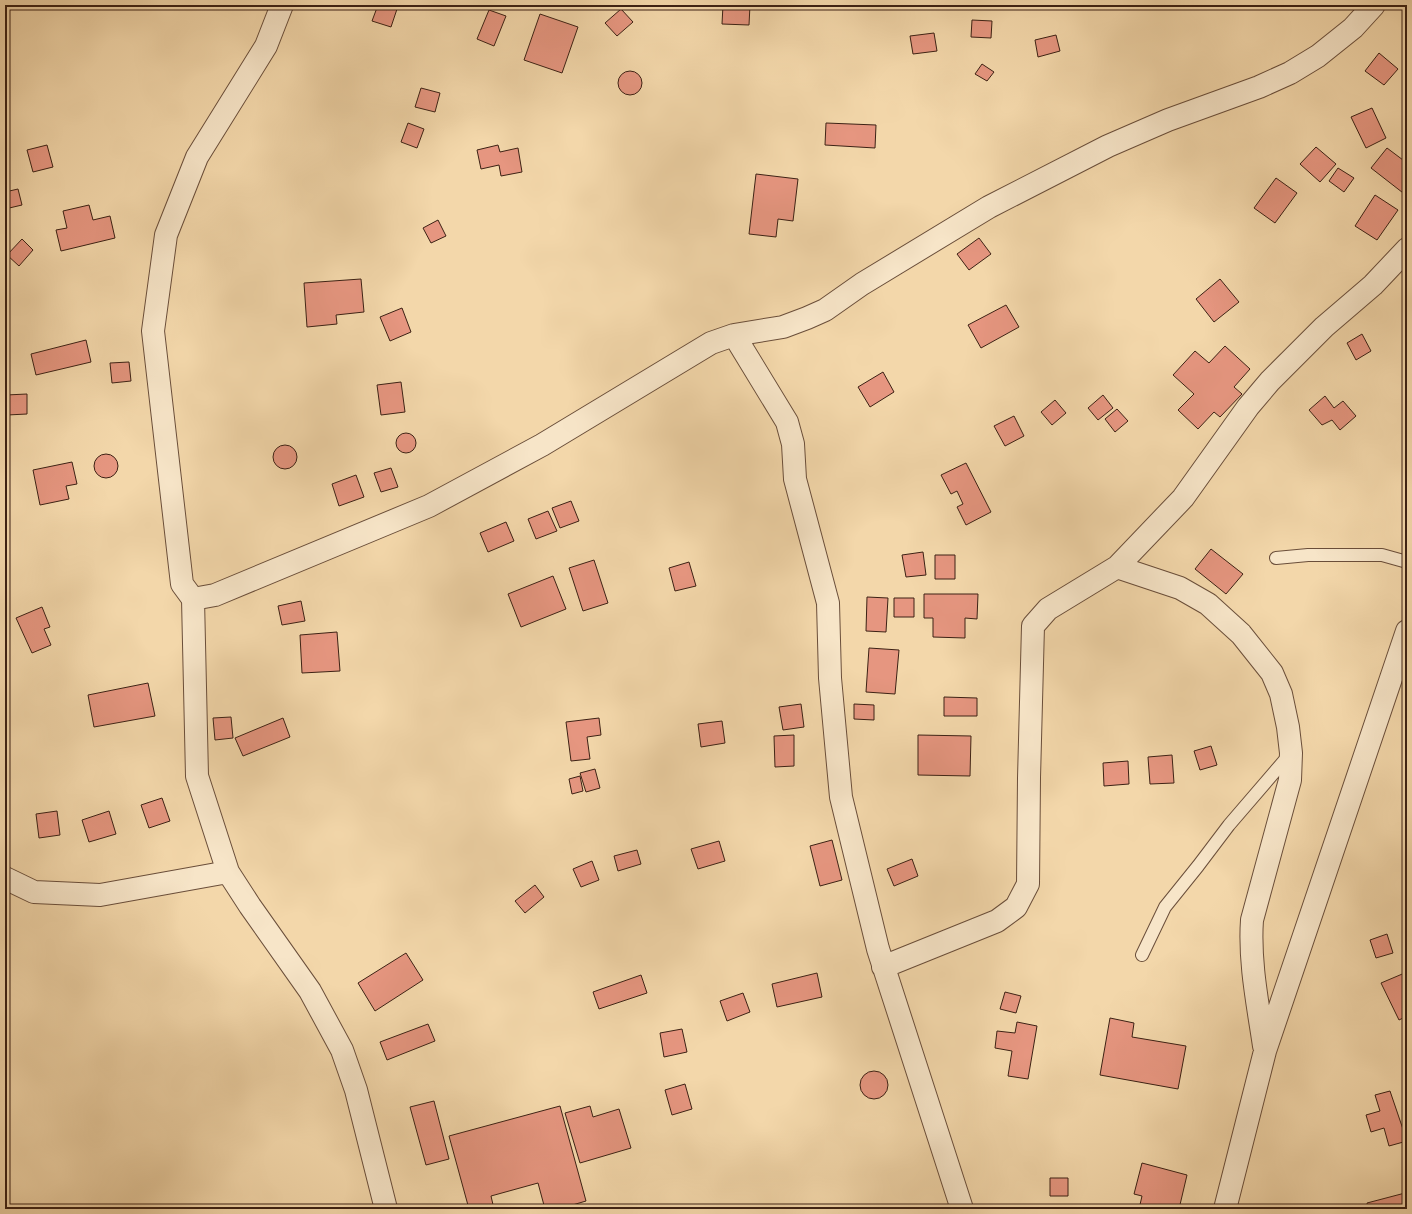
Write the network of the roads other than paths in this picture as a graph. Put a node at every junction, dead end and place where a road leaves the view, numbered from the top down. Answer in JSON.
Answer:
{"nodes":[{"id":1,"x":282,"y":5,"type":"edge"},
{"id":2,"x":1374,"y":5,"type":"edge"},
{"id":3,"x":1407,"y":249,"type":"edge"},
{"id":4,"x":734,"y":335,"type":"junction"},
{"id":5,"x":1276,"y":558,"type":"dead end"},
{"id":6,"x":1407,"y":562,"type":"edge"},
{"id":7,"x":1117,"y":567,"type":"junction"},
{"id":8,"x":193,"y":599,"type":"junction"},
{"id":9,"x":1407,"y":631,"type":"edge"},
{"id":10,"x":1291,"y":753,"type":"junction"},
{"id":11,"x":228,"y":872,"type":"junction"},
{"id":12,"x":5,"y":878,"type":"edge"},
{"id":13,"x":1142,"y":954,"type":"dead end"},
{"id":14,"x":883,"y":966,"type":"junction"},
{"id":15,"x":1265,"y":1051,"type":"junction"},
{"id":16,"x":386,"y":1209,"type":"edge"},
{"id":17,"x":962,"y":1209,"type":"edge"},
{"id":18,"x":1225,"y":1209,"type":"edge"}],
"edges":[{"from":1,"to":8,"type":"street"},
{"from":2,"to":4,"type":"street"},
{"from":3,"to":7,"type":"street"},
{"from":4,"to":8,"type":"street"},
{"from":4,"to":14,"type":"street"},
{"from":5,"to":6,"type":"lane"},
{"from":7,"to":10,"type":"street"},
{"from":7,"to":14,"type":"street"},
{"from":8,"to":11,"type":"street"},
{"from":9,"to":15,"type":"street"},
{"from":10,"to":13,"type":"lane"},
{"from":10,"to":15,"type":"street"},
{"from":11,"to":12,"type":"street"},
{"from":11,"to":16,"type":"street"},
{"from":14,"to":17,"type":"street"},
{"from":15,"to":18,"type":"street"}]}
